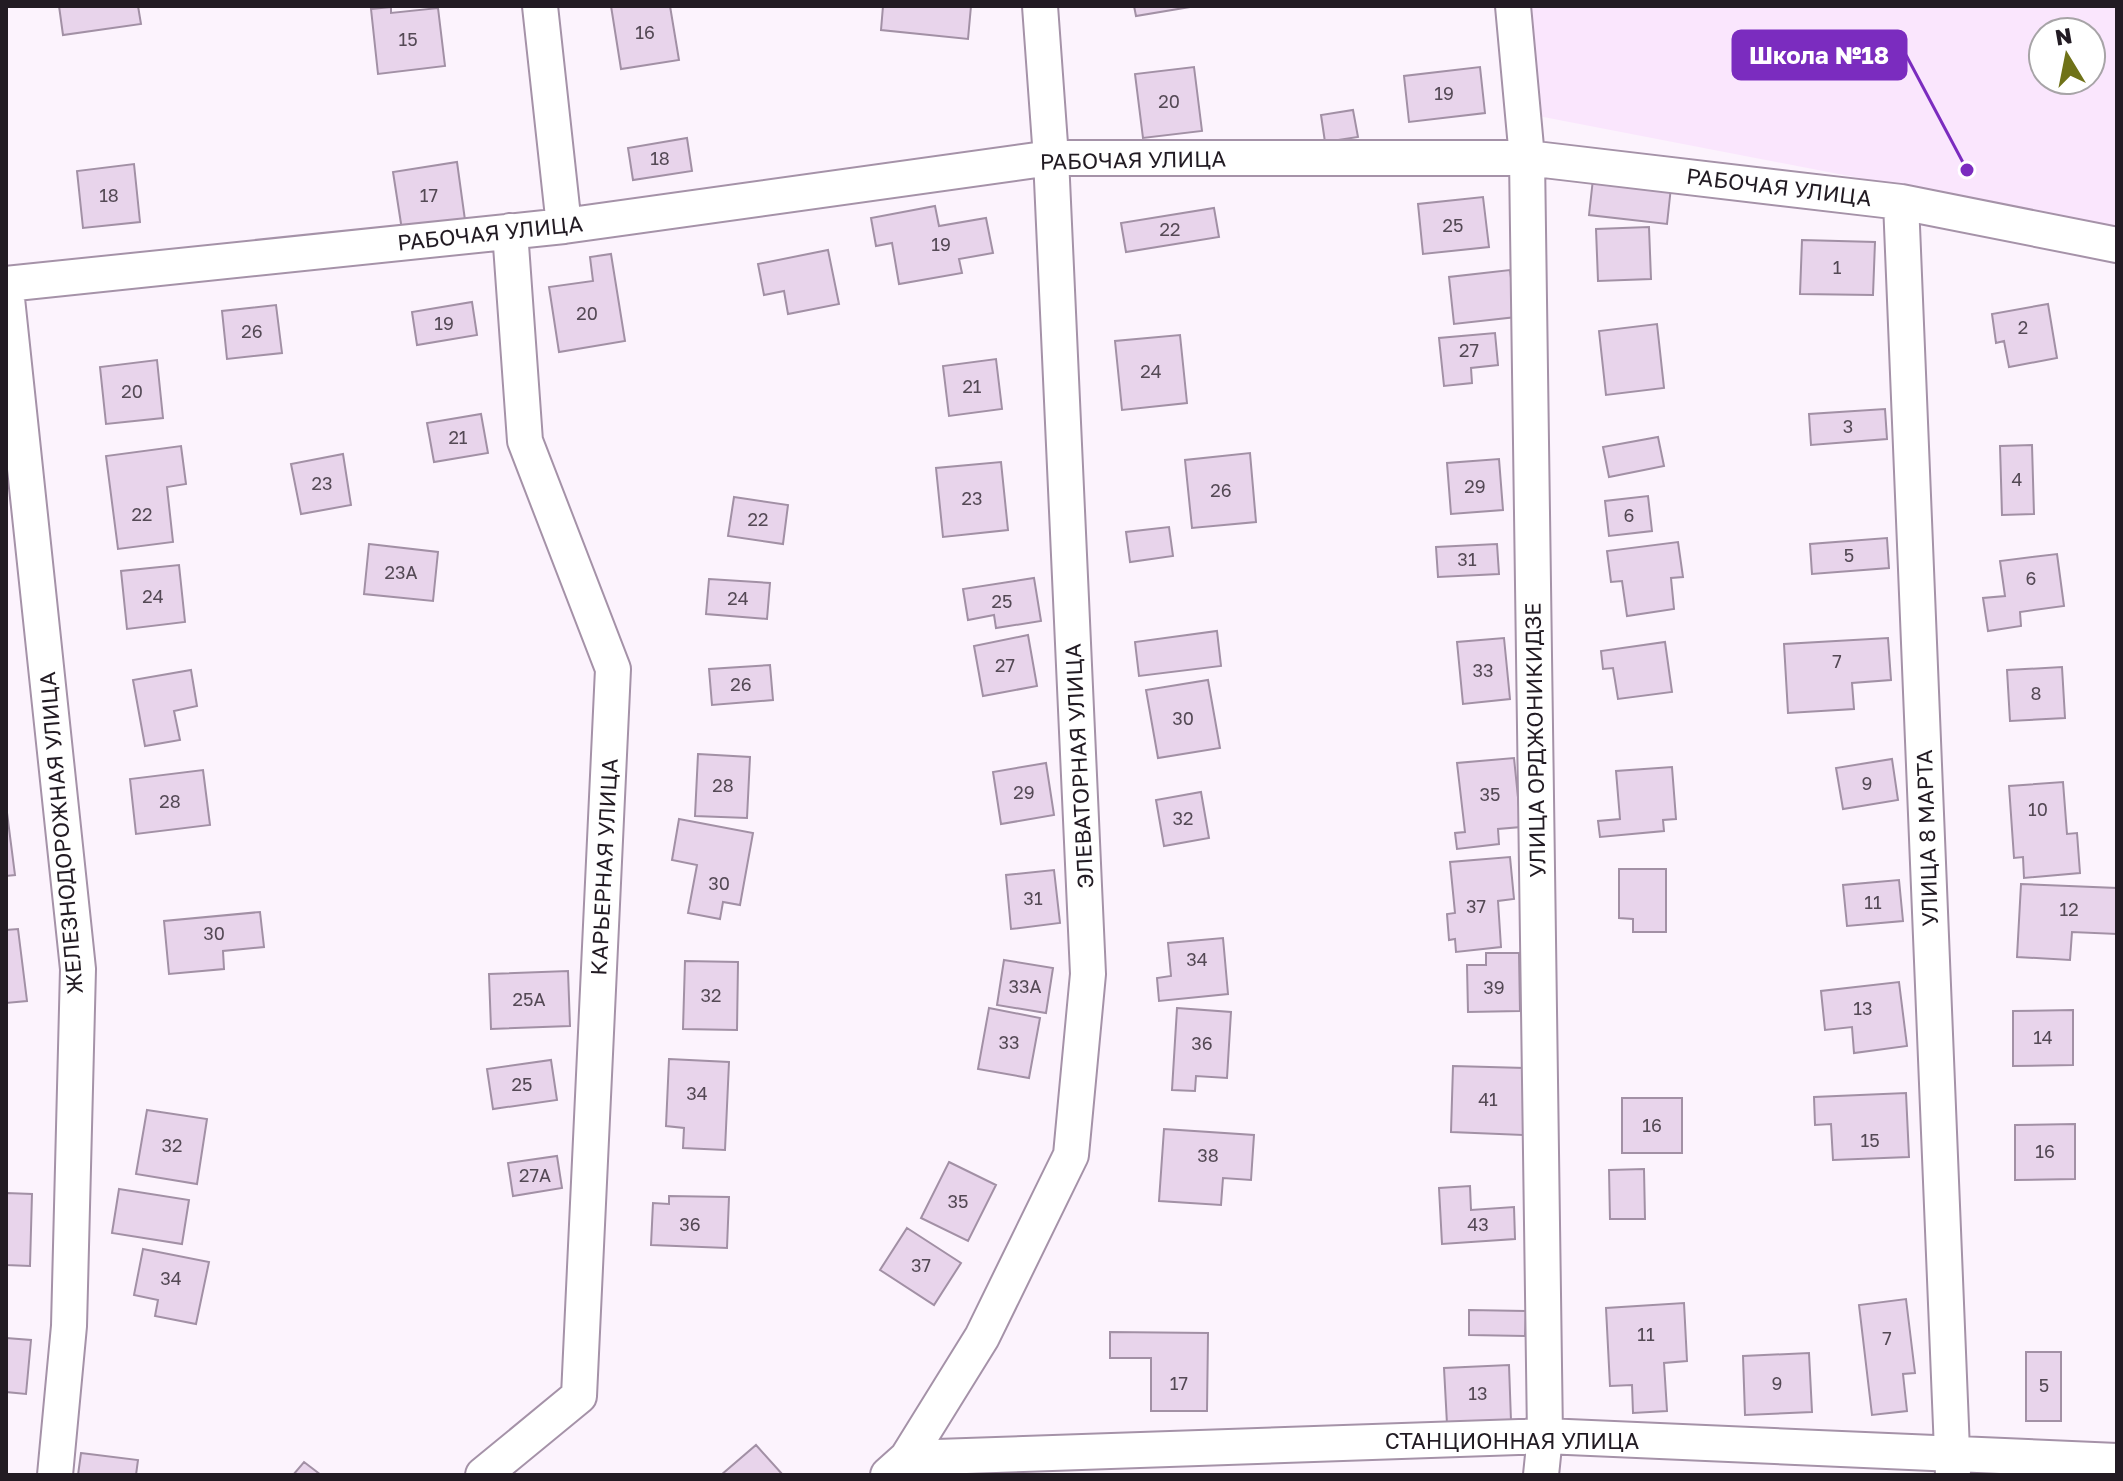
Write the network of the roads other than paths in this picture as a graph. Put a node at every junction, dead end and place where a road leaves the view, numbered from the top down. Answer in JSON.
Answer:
{"nodes":[{"id":1,"x":540,"y":6,"type":"edge"},
{"id":2,"x":1040,"y":6,"type":"edge"},
{"id":3,"x":1513,"y":6,"type":"edge"},
{"id":4,"x":1051,"y":158,"type":"junction"},
{"id":5,"x":1527,"y":158,"type":"junction"},
{"id":6,"x":1901,"y":202,"type":"junction"},
{"id":7,"x":564,"y":226,"type":"junction"},
{"id":8,"x":510,"y":231,"type":"junction"},
{"id":9,"x":2117,"y":245,"type":"edge"},
{"id":10,"x":6,"y":286,"type":"edge"},
{"id":11,"x":1545,"y":1436,"type":"junction"},
{"id":12,"x":2117,"y":1461,"type":"edge"},
{"id":13,"x":1953,"y":1464,"type":"edge"},
{"id":14,"x":897,"y":1466,"type":"edge"},
{"id":15,"x":55,"y":1475,"type":"edge"},
{"id":16,"x":483,"y":1475,"type":"edge"},
{"id":17,"x":1541,"y":1475,"type":"edge"}],
"edges":[{"from":1,"to":7,"type":"street"},
{"from":2,"to":4,"type":"street","name":"ЭЛЕВАТОРНАЯ УЛИЦА"},
{"from":3,"to":5,"type":"street","name":"УЛИЦА ОРДЖОНИКИДЗЕ"},
{"from":4,"to":5,"type":"street","name":"РАБОЧАЯ УЛИЦА"},
{"from":4,"to":7,"type":"street","name":"РАБОЧАЯ УЛИЦА"},
{"from":4,"to":14,"type":"street","name":"ЭЛЕВАТОРНАЯ УЛИЦА"},
{"from":5,"to":6,"type":"street","name":"РАБОЧАЯ УЛИЦА"},
{"from":5,"to":11,"type":"street","name":"УЛИЦА ОРДЖОНИКИДЗЕ"},
{"from":6,"to":9,"type":"street","name":"РАБОЧАЯ УЛИЦА"},
{"from":6,"to":13,"type":"street","name":"УЛИЦА 8 МАРТА"},
{"from":7,"to":8,"type":"street","name":"РАБОЧАЯ УЛИЦА"},
{"from":8,"to":10,"type":"street","name":"РАБОЧАЯ УЛИЦА"},
{"from":8,"to":16,"type":"street","name":"КАРЬЕРНАЯ УЛИЦА"},
{"from":10,"to":15,"type":"street","name":"ЖЕЛЕЗНОДОРОЖНАЯ УЛИЦА"},
{"from":11,"to":13,"type":"street","name":"СТАНЦИОННАЯ УЛИЦА"},
{"from":11,"to":14,"type":"street","name":"СТАНЦИОННАЯ УЛИЦА"},
{"from":11,"to":17,"type":"street","name":"УЛИЦА ОРДЖОНИКИДЗЕ"},
{"from":12,"to":13,"type":"street","name":"СТАНЦИОННАЯ УЛИЦА"}]}
